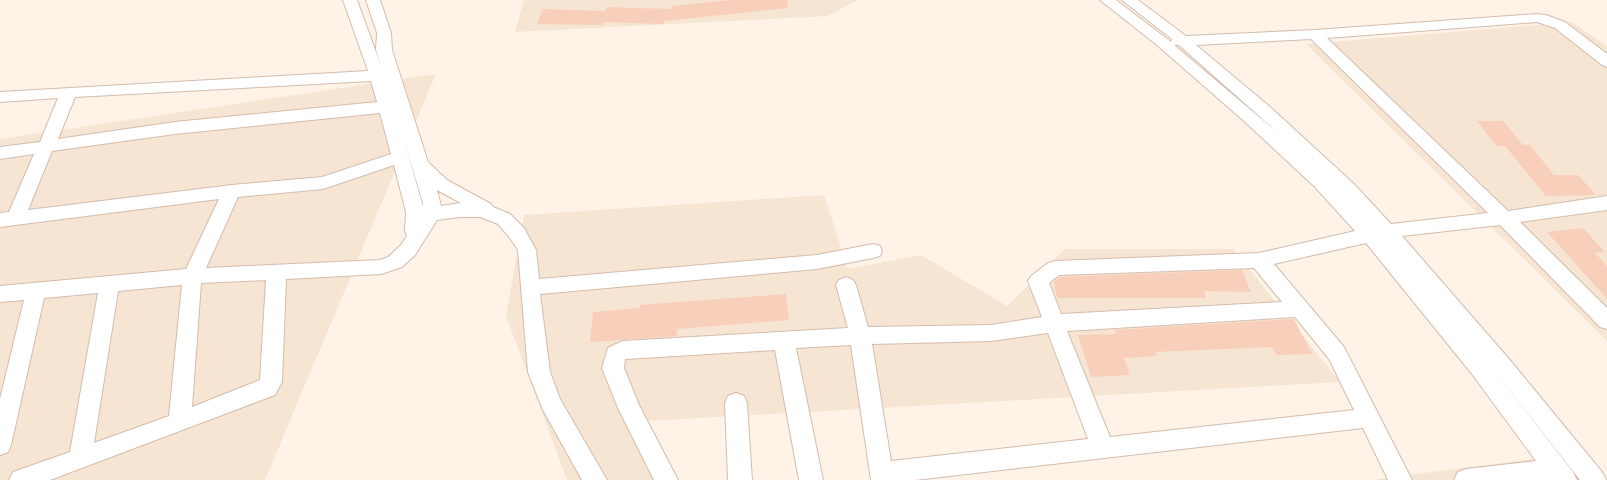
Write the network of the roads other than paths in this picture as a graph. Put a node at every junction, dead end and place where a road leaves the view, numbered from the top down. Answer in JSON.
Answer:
{"nodes":[{"id":1,"x":350,"y":0,"type":"edge"},
{"id":2,"x":373,"y":0,"type":"edge"},
{"id":3,"x":1107,"y":0,"type":"edge"},
{"id":4,"x":1129,"y":0,"type":"edge"},
{"id":5,"x":1315,"y":34,"type":"junction"},
{"id":6,"x":1183,"y":41,"type":"junction"},
{"id":7,"x":1162,"y":42,"type":"junction"},
{"id":8,"x":1607,"y":62,"type":"edge"},
{"id":9,"x":385,"y":75,"type":"junction"},
{"id":10,"x":69,"y":92,"type":"junction"},
{"id":11,"x":0,"y":97,"type":"edge"},
{"id":12,"x":385,"y":107,"type":"junction"},
{"id":13,"x":48,"y":145,"type":"junction"},
{"id":14,"x":0,"y":152,"type":"edge"},
{"id":15,"x":399,"y":157,"type":"junction"},
{"id":16,"x":421,"y":166,"type":"junction"},
{"id":17,"x":232,"y":191,"type":"junction"},
{"id":18,"x":1607,"y":203,"type":"edge"},
{"id":19,"x":493,"y":213,"type":"junction"},
{"id":20,"x":423,"y":216,"type":"junction"},
{"id":21,"x":1504,"y":218,"type":"junction"},
{"id":22,"x":8,"y":219,"type":"edge"},
{"id":23,"x":1378,"y":233,"type":"junction"},
{"id":24,"x":873,"y":251,"type":"dead end"},
{"id":25,"x":1259,"y":260,"type":"junction"},
{"id":26,"x":276,"y":274,"type":"junction"},
{"id":27,"x":192,"y":276,"type":"junction"},
{"id":28,"x":109,"y":284,"type":"junction"},
{"id":29,"x":846,"y":285,"type":"dead end"},
{"id":30,"x":531,"y":287,"type":"junction"},
{"id":31,"x":36,"y":291,"type":"junction"},
{"id":32,"x":0,"y":294,"type":"edge"},
{"id":33,"x":1300,"y":309,"type":"junction"},
{"id":34,"x":1607,"y":321,"type":"edge"},
{"id":35,"x":1056,"y":323,"type":"junction"},
{"id":36,"x":860,"y":336,"type":"junction"},
{"id":37,"x":784,"y":340,"type":"junction"},
{"id":38,"x":1502,"y":365,"type":"junction"},
{"id":39,"x":1479,"y":368,"type":"junction"},
{"id":40,"x":736,"y":403,"type":"dead end"},
{"id":41,"x":1369,"y":418,"type":"junction"},
{"id":42,"x":180,"y":422,"type":"junction"},
{"id":43,"x":0,"y":445,"type":"edge"},
{"id":44,"x":1103,"y":450,"type":"junction"},
{"id":45,"x":80,"y":459,"type":"junction"},
{"id":46,"x":1560,"y":474,"type":"edge"},
{"id":47,"x":882,"y":476,"type":"edge"},
{"id":48,"x":21,"y":480,"type":"edge"},
{"id":49,"x":595,"y":480,"type":"edge"},
{"id":50,"x":666,"y":480,"type":"edge"},
{"id":51,"x":740,"y":480,"type":"edge"},
{"id":52,"x":811,"y":480,"type":"edge"},
{"id":53,"x":1400,"y":480,"type":"edge"},
{"id":54,"x":1466,"y":480,"type":"edge"},
{"id":55,"x":1594,"y":480,"type":"edge"}],
"edges":[{"from":1,"to":9,"type":"street"},
{"from":2,"to":9,"type":"street"},
{"from":3,"to":7,"type":"street"},
{"from":4,"to":6,"type":"street"},
{"from":5,"to":6,"type":"street"},
{"from":5,"to":8,"type":"street"},
{"from":5,"to":21,"type":"street"},
{"from":6,"to":7,"type":"street"},
{"from":6,"to":23,"type":"street"},
{"from":7,"to":23,"type":"street"},
{"from":9,"to":10,"type":"street"},
{"from":9,"to":12,"type":"street"},
{"from":9,"to":16,"type":"street"},
{"from":10,"to":11,"type":"street"},
{"from":10,"to":13,"type":"street"},
{"from":12,"to":13,"type":"street"},
{"from":12,"to":15,"type":"street"},
{"from":13,"to":14,"type":"street"},
{"from":13,"to":22,"type":"street"},
{"from":15,"to":17,"type":"street"},
{"from":15,"to":20,"type":"street"},
{"from":16,"to":19,"type":"street"},
{"from":16,"to":20,"type":"street"},
{"from":17,"to":22,"type":"street"},
{"from":17,"to":27,"type":"street"},
{"from":18,"to":21,"type":"street"},
{"from":19,"to":20,"type":"street"},
{"from":19,"to":30,"type":"street"},
{"from":20,"to":26,"type":"street"},
{"from":21,"to":23,"type":"street"},
{"from":21,"to":34,"type":"street"},
{"from":23,"to":25,"type":"street"},
{"from":23,"to":38,"type":"street"},
{"from":23,"to":39,"type":"street"},
{"from":24,"to":30,"type":"street"},
{"from":25,"to":33,"type":"street"},
{"from":25,"to":35,"type":"street"},
{"from":26,"to":27,"type":"street"},
{"from":26,"to":42,"type":"street"},
{"from":27,"to":28,"type":"street"},
{"from":27,"to":42,"type":"street"},
{"from":28,"to":31,"type":"street"},
{"from":28,"to":45,"type":"street"},
{"from":29,"to":36,"type":"street"},
{"from":30,"to":49,"type":"street"},
{"from":31,"to":32,"type":"street"},
{"from":31,"to":43,"type":"street"},
{"from":33,"to":35,"type":"street"},
{"from":33,"to":41,"type":"street"},
{"from":35,"to":36,"type":"street"},
{"from":35,"to":44,"type":"street"},
{"from":36,"to":37,"type":"street"},
{"from":36,"to":47,"type":"street"},
{"from":37,"to":50,"type":"street"},
{"from":37,"to":52,"type":"street"},
{"from":38,"to":39,"type":"street"},
{"from":38,"to":55,"type":"street"},
{"from":39,"to":46,"type":"street"},
{"from":40,"to":51,"type":"street"},
{"from":41,"to":44,"type":"street"},
{"from":41,"to":53,"type":"street"},
{"from":42,"to":45,"type":"street"},
{"from":44,"to":47,"type":"street"},
{"from":45,"to":48,"type":"street"},
{"from":46,"to":54,"type":"street"}]}
